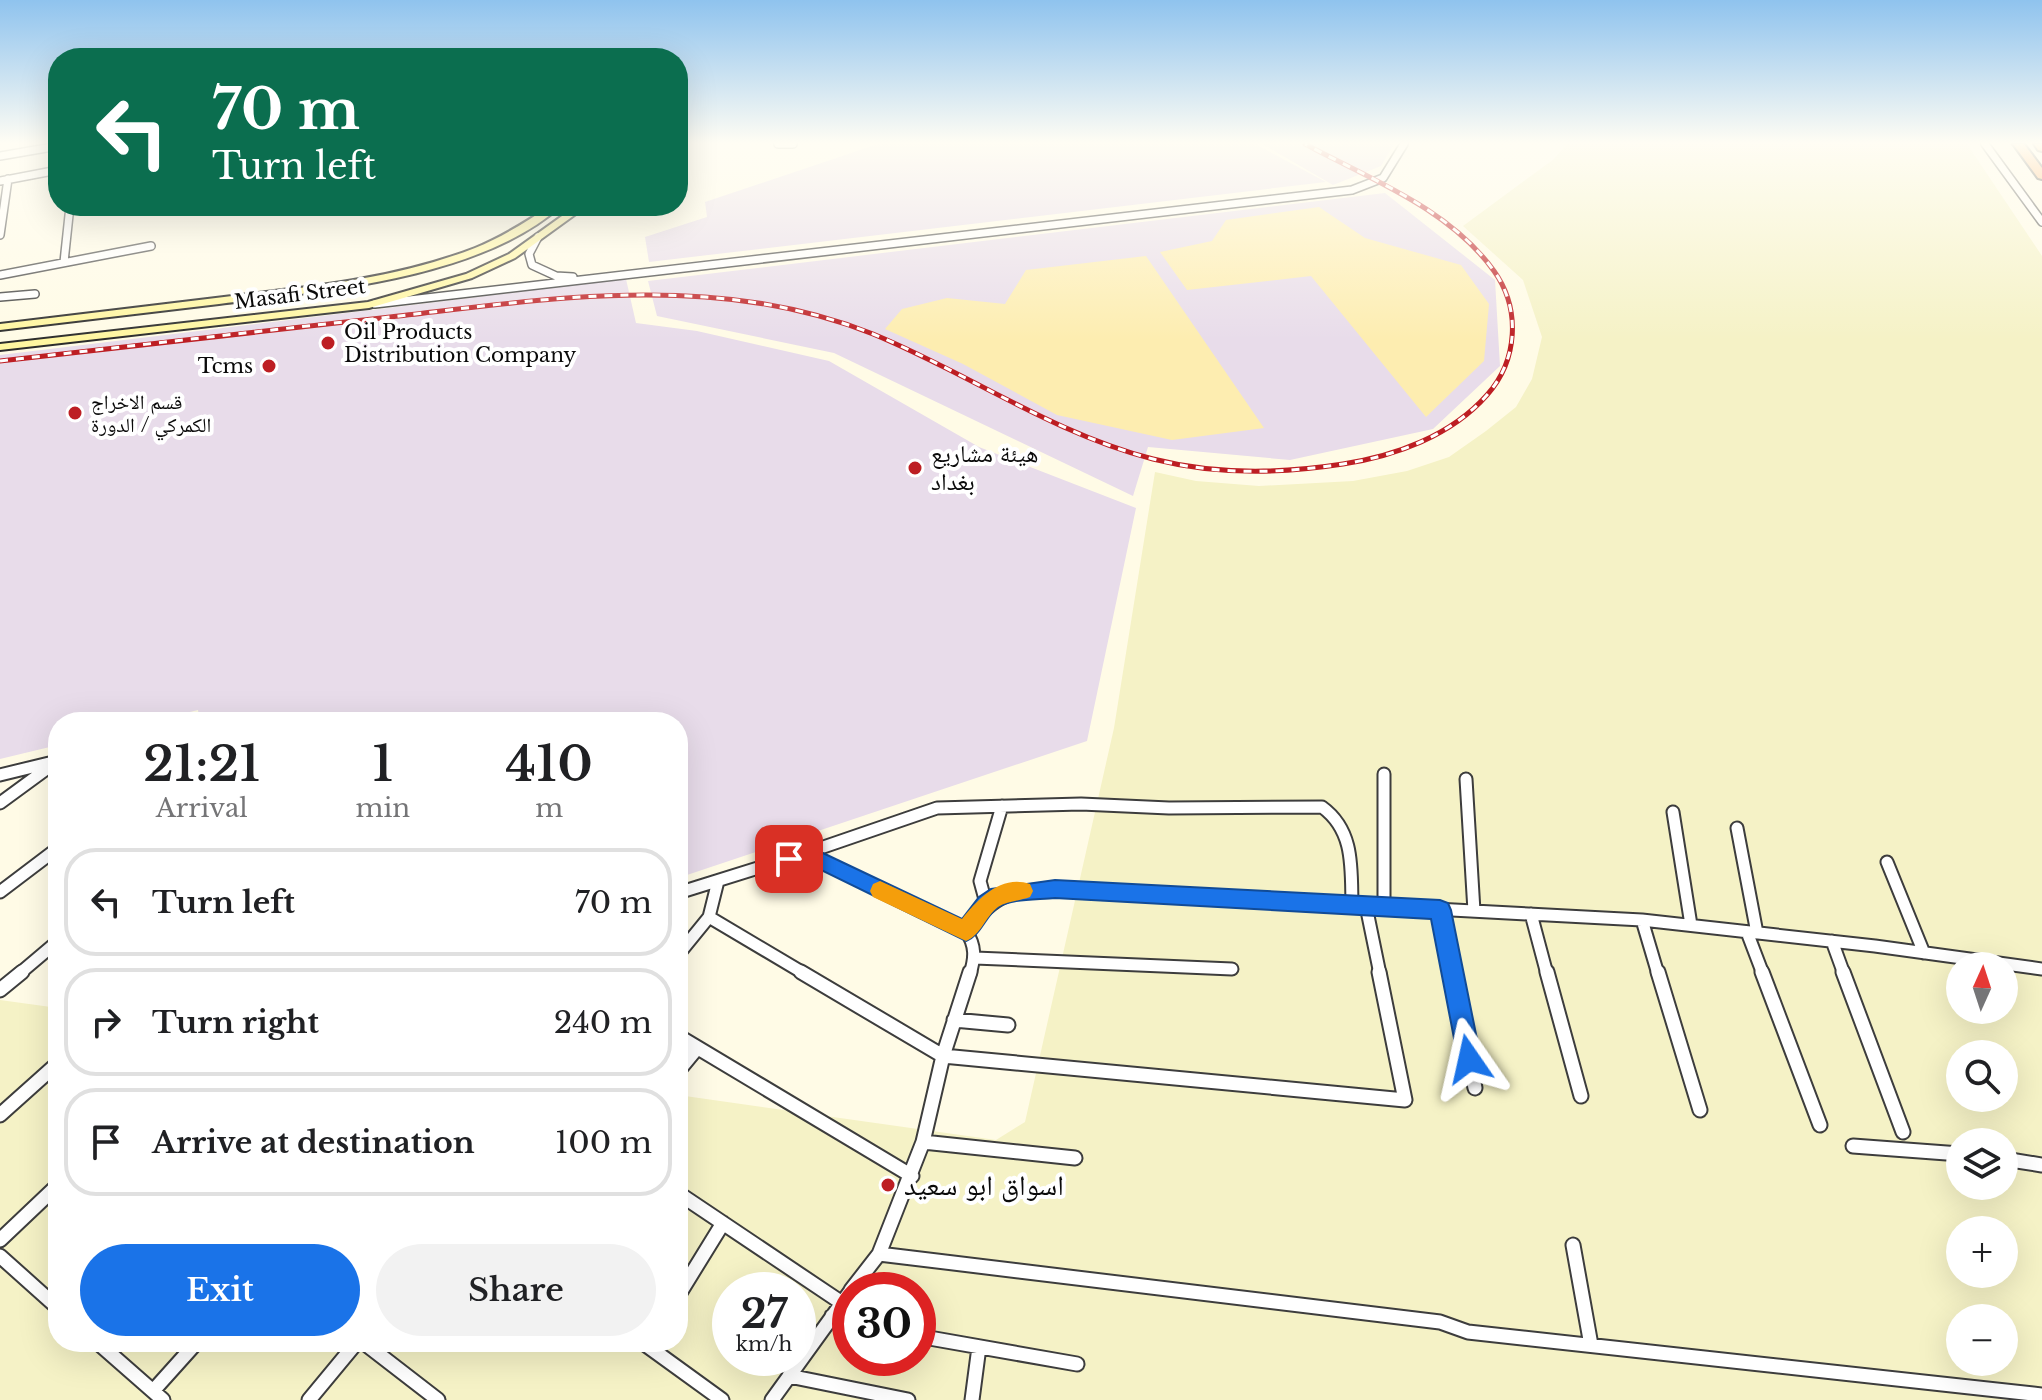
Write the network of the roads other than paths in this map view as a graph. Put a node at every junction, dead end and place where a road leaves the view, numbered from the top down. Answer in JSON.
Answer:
{"nodes":[{"id":1,"x":1176,"y":209,"type":"edge"},
{"id":2,"x":2,"y":214,"type":"edge"},
{"id":3,"x":69,"y":216,"type":"edge"},
{"id":4,"x":542,"y":216,"type":"edge"},
{"id":5,"x":568,"y":216,"type":"edge"},
{"id":6,"x":0,"y":235,"type":"edge"},
{"id":7,"x":538,"y":237,"type":"junction"},
{"id":8,"x":151,"y":246,"type":"dead end"},
{"id":9,"x":480,"y":248,"type":"junction"},
{"id":10,"x":64,"y":262,"type":"junction"},
{"id":11,"x":499,"y":262,"type":"junction"},
{"id":12,"x":0,"y":275,"type":"edge"},
{"id":13,"x":623,"y":277,"type":"junction"},
{"id":14,"x":35,"y":294,"type":"dead end"},
{"id":15,"x":0,"y":297,"type":"edge"},
{"id":16,"x":369,"y":305,"type":"junction"},
{"id":17,"x":0,"y":327,"type":"edge"},
{"id":18,"x":0,"y":347,"type":"edge"},
{"id":19,"x":48,"y":764,"type":"edge"},
{"id":20,"x":48,"y":768,"type":"edge"},
{"id":21,"x":1384,"y":774,"type":"dead end"},
{"id":22,"x":0,"y":775,"type":"edge"},
{"id":23,"x":1466,"y":779,"type":"dead end"},
{"id":24,"x":0,"y":803,"type":"edge"},
{"id":25,"x":1002,"y":806,"type":"junction"},
{"id":26,"x":1673,"y":812,"type":"dead end"},
{"id":27,"x":1737,"y":828,"type":"dead end"},
{"id":28,"x":806,"y":853,"type":"junction"},
{"id":29,"x":48,"y":856,"type":"edge"},
{"id":30,"x":1887,"y":862,"type":"dead end"},
{"id":31,"x":718,"y":881,"type":"junction"},
{"id":32,"x":688,"y":890,"type":"edge"},
{"id":33,"x":0,"y":892,"type":"edge"},
{"id":34,"x":986,"y":903,"type":"junction"},
{"id":35,"x":1359,"y":906,"type":"junction"},
{"id":36,"x":1384,"y":907,"type":"junction"},
{"id":37,"x":1440,"y":910,"type":"junction"},
{"id":38,"x":1474,"y":911,"type":"junction"},
{"id":39,"x":1531,"y":914,"type":"junction"},
{"id":40,"x":709,"y":917,"type":"junction"},
{"id":41,"x":1642,"y":920,"type":"junction"},
{"id":42,"x":1691,"y":925,"type":"junction"},
{"id":43,"x":966,"y":931,"type":"junction"},
{"id":44,"x":1752,"y":932,"type":"junction"},
{"id":45,"x":1832,"y":941,"type":"junction"},
{"id":46,"x":688,"y":943,"type":"edge"},
{"id":47,"x":48,"y":949,"type":"edge"},
{"id":48,"x":1924,"y":953,"type":"junction"},
{"id":49,"x":975,"y":958,"type":"junction"},
{"id":50,"x":1232,"y":969,"type":"dead end"},
{"id":51,"x":2042,"y":969,"type":"edge"},
{"id":52,"x":0,"y":990,"type":"edge"},
{"id":53,"x":954,"y":1020,"type":"junction"},
{"id":54,"x":1008,"y":1025,"type":"dead end"},
{"id":55,"x":688,"y":1042,"type":"edge"},
{"id":56,"x":697,"y":1048,"type":"junction"},
{"id":57,"x":943,"y":1056,"type":"junction"},
{"id":58,"x":688,"y":1059,"type":"edge"},
{"id":59,"x":48,"y":1072,"type":"edge"},
{"id":60,"x":1475,"y":1088,"type":"dead end"},
{"id":61,"x":1581,"y":1096,"type":"dead end"},
{"id":62,"x":1700,"y":1110,"type":"dead end"},
{"id":63,"x":0,"y":1115,"type":"edge"},
{"id":64,"x":1820,"y":1125,"type":"dead end"},
{"id":65,"x":1903,"y":1132,"type":"dead end"},
{"id":66,"x":923,"y":1142,"type":"junction"},
{"id":67,"x":1853,"y":1146,"type":"dead end"},
{"id":68,"x":1946,"y":1153,"type":"edge"},
{"id":69,"x":1075,"y":1158,"type":"dead end"},
{"id":70,"x":2018,"y":1161,"type":"edge"},
{"id":71,"x":2042,"y":1165,"type":"edge"},
{"id":72,"x":912,"y":1176,"type":"junction"},
{"id":73,"x":48,"y":1194,"type":"edge"},
{"id":74,"x":688,"y":1200,"type":"edge"},
{"id":75,"x":723,"y":1223,"type":"junction"},
{"id":76,"x":0,"y":1240,"type":"edge"},
{"id":77,"x":1573,"y":1245,"type":"dead end"},
{"id":78,"x":879,"y":1254,"type":"junction"},
{"id":79,"x":0,"y":1256,"type":"edge"},
{"id":80,"x":865,"y":1272,"type":"edge"},
{"id":81,"x":688,"y":1280,"type":"edge"},
{"id":82,"x":832,"y":1292,"type":"edge"},
{"id":83,"x":48,"y":1299,"type":"edge"},
{"id":84,"x":832,"y":1317,"type":"edge"},
{"id":85,"x":816,"y":1339,"type":"edge"},
{"id":86,"x":936,"y":1339,"type":"edge"},
{"id":87,"x":1591,"y":1345,"type":"junction"},
{"id":88,"x":979,"y":1347,"type":"junction"},
{"id":89,"x":109,"y":1352,"type":"edge"},
{"id":90,"x":190,"y":1352,"type":"edge"},
{"id":91,"x":351,"y":1352,"type":"edge"},
{"id":92,"x":373,"y":1352,"type":"edge"},
{"id":93,"x":658,"y":1352,"type":"edge"},
{"id":94,"x":1077,"y":1364,"type":"dead end"},
{"id":95,"x":789,"y":1376,"type":"joint"},
{"id":96,"x":158,"y":1395,"type":"edge"},
{"id":97,"x":2042,"y":1395,"type":"edge"},
{"id":98,"x":309,"y":1400,"type":"edge"},
{"id":99,"x":438,"y":1400,"type":"edge"},
{"id":100,"x":722,"y":1400,"type":"edge"},
{"id":101,"x":772,"y":1400,"type":"edge"},
{"id":102,"x":908,"y":1400,"type":"edge"},
{"id":103,"x":972,"y":1400,"type":"edge"}],
"edges":[{"from":1,"to":13,"type":"street"},
{"from":2,"to":6,"type":"street"},
{"from":3,"to":10,"type":"street"},
{"from":4,"to":9,"type":"main road","name":"Masafi Street"},
{"from":5,"to":7,"type":"main road","name":"Masafi Street"},
{"from":7,"to":11,"type":"main road","name":"Masafi Street"},
{"from":7,"to":13,"type":"street"},
{"from":8,"to":10,"type":"street"},
{"from":9,"to":11,"type":"main road"},
{"from":9,"to":17,"type":"main road","name":"Masafi Street"},
{"from":10,"to":12,"type":"street"},
{"from":11,"to":16,"type":"main road","name":"Masafi Street"},
{"from":13,"to":16,"type":"street"},
{"from":14,"to":15,"type":"street"},
{"from":16,"to":18,"type":"main road","name":"Masafi Street"},
{"from":19,"to":22,"type":"street"},
{"from":20,"to":24,"type":"street"},
{"from":21,"to":36,"type":"street"},
{"from":23,"to":38,"type":"street"},
{"from":25,"to":28,"type":"street"},
{"from":25,"to":34,"type":"street"},
{"from":25,"to":35,"type":"street"},
{"from":26,"to":42,"type":"street"},
{"from":27,"to":44,"type":"street"},
{"from":28,"to":31,"type":"street"},
{"from":28,"to":43,"type":"street"},
{"from":29,"to":33,"type":"street"},
{"from":30,"to":48,"type":"street"},
{"from":31,"to":32,"type":"street"},
{"from":31,"to":40,"type":"street"},
{"from":34,"to":35,"type":"street"},
{"from":34,"to":43,"type":"street"},
{"from":35,"to":36,"type":"street"},
{"from":35,"to":57,"type":"street"},
{"from":36,"to":37,"type":"street"},
{"from":37,"to":38,"type":"street"},
{"from":37,"to":60,"type":"street"},
{"from":38,"to":39,"type":"street"},
{"from":39,"to":41,"type":"street"},
{"from":39,"to":61,"type":"street"},
{"from":40,"to":46,"type":"street"},
{"from":40,"to":57,"type":"street"},
{"from":41,"to":42,"type":"street"},
{"from":41,"to":62,"type":"street"},
{"from":42,"to":44,"type":"street"},
{"from":43,"to":49,"type":"street"},
{"from":44,"to":45,"type":"street"},
{"from":44,"to":64,"type":"street"},
{"from":45,"to":48,"type":"street"},
{"from":45,"to":65,"type":"street"},
{"from":47,"to":52,"type":"street"},
{"from":48,"to":51,"type":"street"},
{"from":49,"to":50,"type":"street"},
{"from":49,"to":53,"type":"street"},
{"from":53,"to":54,"type":"street"},
{"from":53,"to":57,"type":"street"},
{"from":55,"to":56,"type":"street"},
{"from":56,"to":58,"type":"street"},
{"from":56,"to":72,"type":"street"},
{"from":57,"to":66,"type":"street"},
{"from":59,"to":63,"type":"street"},
{"from":66,"to":69,"type":"street"},
{"from":66,"to":72,"type":"street"},
{"from":67,"to":68,"type":"street"},
{"from":70,"to":71,"type":"street"},
{"from":72,"to":78,"type":"street"},
{"from":73,"to":76,"type":"street"},
{"from":74,"to":75,"type":"street"},
{"from":75,"to":81,"type":"street"},
{"from":75,"to":82,"type":"street"},
{"from":77,"to":87,"type":"street"},
{"from":78,"to":80,"type":"street"},
{"from":78,"to":87,"type":"street"},
{"from":79,"to":83,"type":"street"},
{"from":84,"to":85,"type":"street"},
{"from":86,"to":88,"type":"street"},
{"from":87,"to":97,"type":"street"},
{"from":88,"to":94,"type":"street"},
{"from":88,"to":103,"type":"street"},
{"from":89,"to":96,"type":"street"},
{"from":90,"to":96,"type":"street"},
{"from":91,"to":98,"type":"street"},
{"from":92,"to":99,"type":"street"},
{"from":93,"to":100,"type":"street"},
{"from":95,"to":101,"type":"street"},
{"from":95,"to":102,"type":"street"}]}
